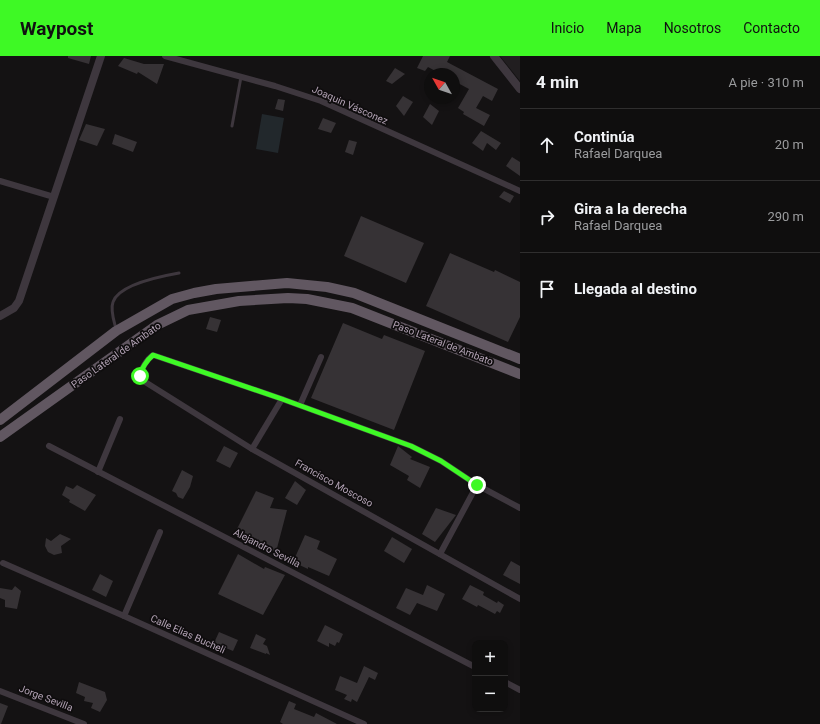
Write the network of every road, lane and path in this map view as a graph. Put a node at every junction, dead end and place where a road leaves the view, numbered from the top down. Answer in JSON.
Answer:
{"nodes":[{"id":1,"x":101,"y":56,"type":"edge"},
{"id":2,"x":165,"y":56,"type":"edge"},
{"id":3,"x":494,"y":56,"type":"edge"},
{"id":4,"x":241,"y":77,"type":"junction"},
{"id":5,"x":520,"y":88,"type":"edge"},
{"id":6,"x":232,"y":126,"type":"dead end"},
{"id":7,"x":0,"y":181,"type":"edge"},
{"id":8,"x":520,"y":191,"type":"edge"},
{"id":9,"x":54,"y":197,"type":"junction"},
{"id":10,"x":179,"y":273,"type":"dead end"},
{"id":11,"x":0,"y":316,"type":"edge"},
{"id":12,"x":116,"y":331,"type":"junction"},
{"id":13,"x":321,"y":357,"type":"dead end"},
{"id":14,"x":520,"y":359,"type":"edge"},
{"id":15,"x":68,"y":367,"type":"junction"},
{"id":16,"x":520,"y":374,"type":"edge"},
{"id":17,"x":282,"y":399,"type":"junction"},
{"id":18,"x":300,"y":405,"type":"junction"},
{"id":19,"x":0,"y":412,"type":"edge"},
{"id":20,"x":120,"y":419,"type":"dead end"},
{"id":21,"x":0,"y":420,"type":"edge"},
{"id":22,"x":0,"y":438,"type":"edge"},
{"id":23,"x":49,"y":446,"type":"dead end"},
{"id":24,"x":252,"y":449,"type":"junction"},
{"id":25,"x":98,"y":472,"type":"junction"},
{"id":26,"x":477,"y":485,"type":"junction"},
{"id":27,"x":520,"y":508,"type":"edge"},
{"id":28,"x":160,"y":532,"type":"dead end"},
{"id":29,"x":440,"y":554,"type":"junction"},
{"id":30,"x":2,"y":563,"type":"dead end"},
{"id":31,"x":520,"y":600,"type":"edge"},
{"id":32,"x":124,"y":616,"type":"junction"},
{"id":33,"x":472,"y":664,"type":"edge"},
{"id":34,"x":508,"y":684,"type":"edge"},
{"id":35,"x":520,"y":690,"type":"edge"},
{"id":36,"x":0,"y":691,"type":"edge"},
{"id":37,"x":84,"y":724,"type":"edge"},
{"id":38,"x":364,"y":724,"type":"edge"}],
"edges":[{"from":1,"to":9,"type":"street"},
{"from":2,"to":4,"type":"street","name":"Joaquin Vásconez"},
{"from":3,"to":5,"type":"street"},
{"from":4,"to":6,"type":"lane"},
{"from":4,"to":8,"type":"street","name":"Joaquin Vásconez"},
{"from":7,"to":9,"type":"street"},
{"from":9,"to":11,"type":"street"},
{"from":10,"to":12,"type":"lane"},
{"from":12,"to":14,"type":"highway","name":"Paso Lateral de Ambato"},
{"from":12,"to":15,"type":"highway","name":"Paso Lateral de Ambato"},
{"from":13,"to":18,"type":"street"},
{"from":15,"to":19,"type":"highway"},
{"from":15,"to":21,"type":"highway","name":"Paso Lateral de Ambato"},
{"from":16,"to":22,"type":"highway","name":"Paso Lateral de Ambato"},
{"from":17,"to":18,"type":"street"},
{"from":17,"to":24,"type":"street"},
{"from":17,"to":24,"type":"street","name":"Francisco Moscoso"},
{"from":18,"to":26,"type":"street"},
{"from":20,"to":25,"type":"street"},
{"from":23,"to":25,"type":"street","name":"Alejandro Sevilla"},
{"from":24,"to":29,"type":"street","name":"Francisco Moscoso"},
{"from":25,"to":33,"type":"street","name":"Alejandro Sevilla"},
{"from":26,"to":27,"type":"street"},
{"from":26,"to":29,"type":"street"},
{"from":28,"to":32,"type":"street"},
{"from":29,"to":31,"type":"street","name":"Francisco Moscoso"},
{"from":30,"to":32,"type":"street","name":"Calle Elias Bucheli"},
{"from":32,"to":38,"type":"street","name":"Calle Elias Bucheli"},
{"from":34,"to":35,"type":"street"},
{"from":36,"to":37,"type":"street","name":"Jorge Sevilla"}]}
